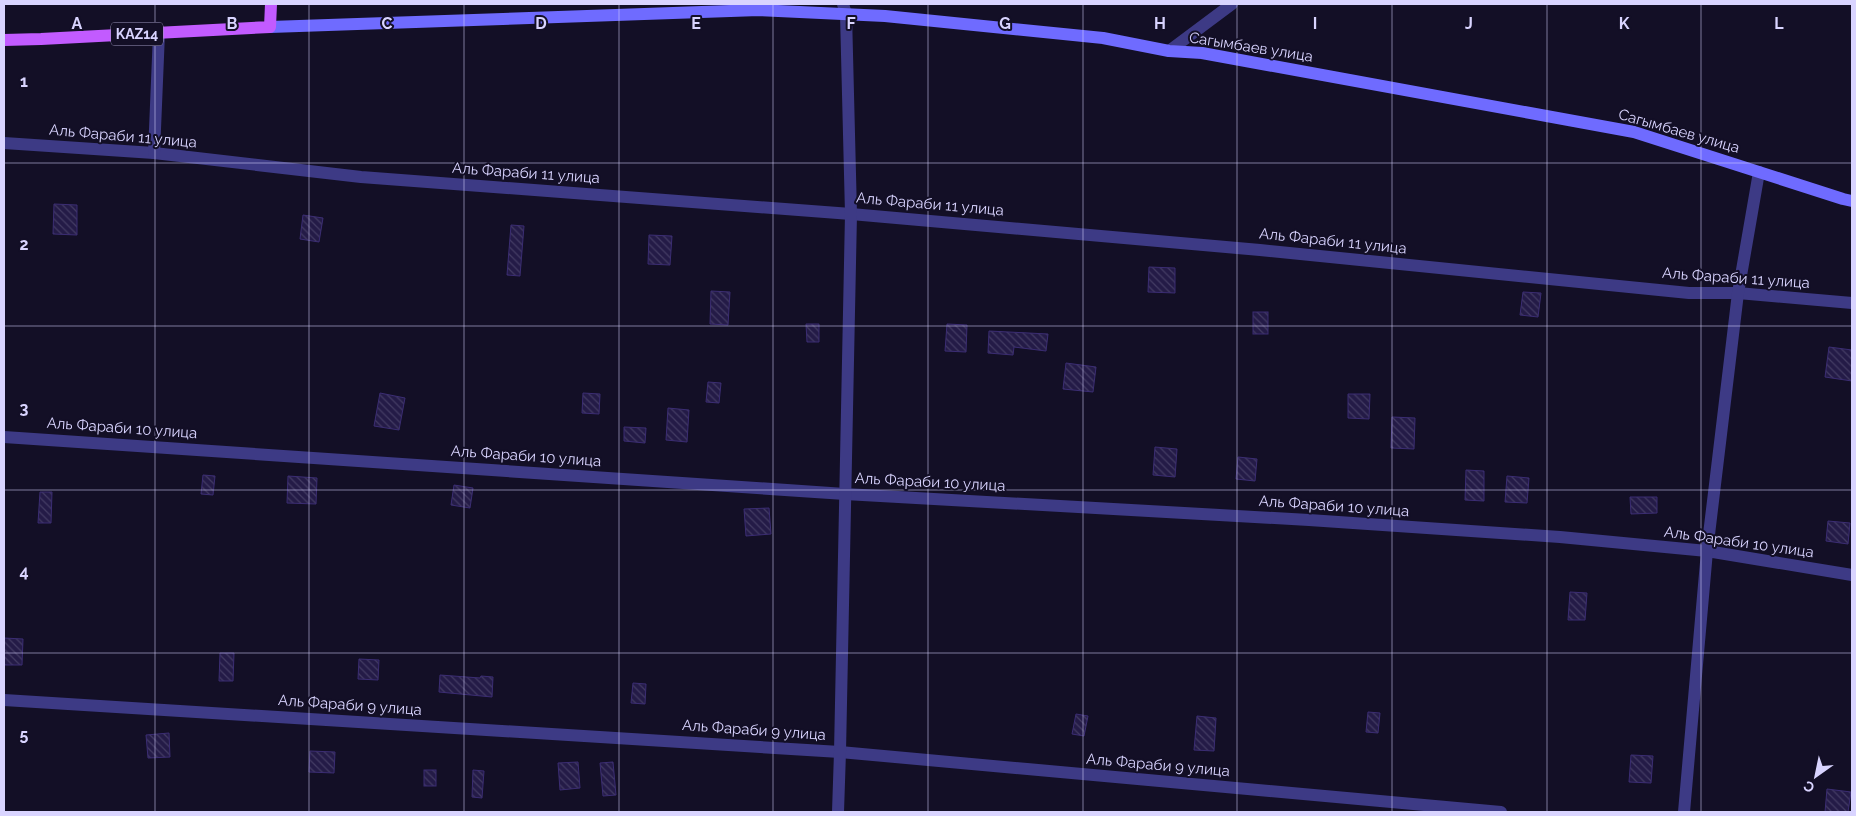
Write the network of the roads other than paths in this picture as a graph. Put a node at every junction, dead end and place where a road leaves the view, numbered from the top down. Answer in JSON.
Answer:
{"nodes":[{"id":1,"x":272,"y":4,"type":"edge"},
{"id":2,"x":1232,"y":4,"type":"edge"},
{"id":3,"x":845,"y":9,"type":"edge"},
{"id":4,"x":270,"y":26,"type":"junction"},
{"id":5,"x":159,"y":33,"type":"junction"},
{"id":6,"x":4,"y":40,"type":"edge"},
{"id":7,"x":1169,"y":51,"type":"junction"},
{"id":8,"x":4,"y":143,"type":"edge"},
{"id":9,"x":154,"y":153,"type":"junction"},
{"id":10,"x":1759,"y":172,"type":"junction"},
{"id":11,"x":1852,"y":200,"type":"edge"},
{"id":12,"x":851,"y":214,"type":"junction"},
{"id":13,"x":1738,"y":293,"type":"junction"},
{"id":14,"x":1852,"y":303,"type":"edge"},
{"id":15,"x":4,"y":437,"type":"edge"},
{"id":16,"x":845,"y":494,"type":"junction"},
{"id":17,"x":1707,"y":551,"type":"junction"},
{"id":18,"x":1852,"y":575,"type":"edge"},
{"id":19,"x":4,"y":700,"type":"edge"},
{"id":20,"x":840,"y":752,"type":"junction"},
{"id":21,"x":838,"y":812,"type":"edge"},
{"id":22,"x":1501,"y":812,"type":"edge"},
{"id":23,"x":1684,"y":812,"type":"edge"}],
"edges":[{"from":1,"to":4,"type":"main road"},
{"from":2,"to":7,"type":"street"},
{"from":3,"to":4,"type":"street","name":"Сагымбаев улица"},
{"from":3,"to":7,"type":"street","name":"Сагымбаев улица"},
{"from":3,"to":12,"type":"street"},
{"from":4,"to":5,"type":"main road","number":"KAZ14"},
{"from":5,"to":6,"type":"main road","number":"KAZ14"},
{"from":5,"to":9,"type":"street"},
{"from":7,"to":10,"type":"street","name":"Сагымбаев улица"},
{"from":8,"to":9,"type":"street","name":"Аль Фараби 11 улица"},
{"from":9,"to":12,"type":"street","name":"Аль Фараби 11 улица"},
{"from":10,"to":11,"type":"street","name":"Сагымбаев улица"},
{"from":10,"to":13,"type":"street"},
{"from":12,"to":13,"type":"street","name":"Аль Фараби 11 улица"},
{"from":12,"to":16,"type":"street"},
{"from":13,"to":14,"type":"street","name":"Аль Фараби 11 улица"},
{"from":13,"to":17,"type":"street"},
{"from":15,"to":16,"type":"street","name":"Аль Фараби 10 улица"},
{"from":16,"to":17,"type":"street","name":"Аль Фараби 10 улица"},
{"from":16,"to":20,"type":"street"},
{"from":17,"to":18,"type":"street","name":"Аль Фараби 10 улица"},
{"from":17,"to":23,"type":"street"},
{"from":19,"to":20,"type":"street","name":"Аль Фараби 9 улица"},
{"from":20,"to":21,"type":"street"},
{"from":20,"to":22,"type":"street","name":"Аль Фараби 9 улица"}]}
